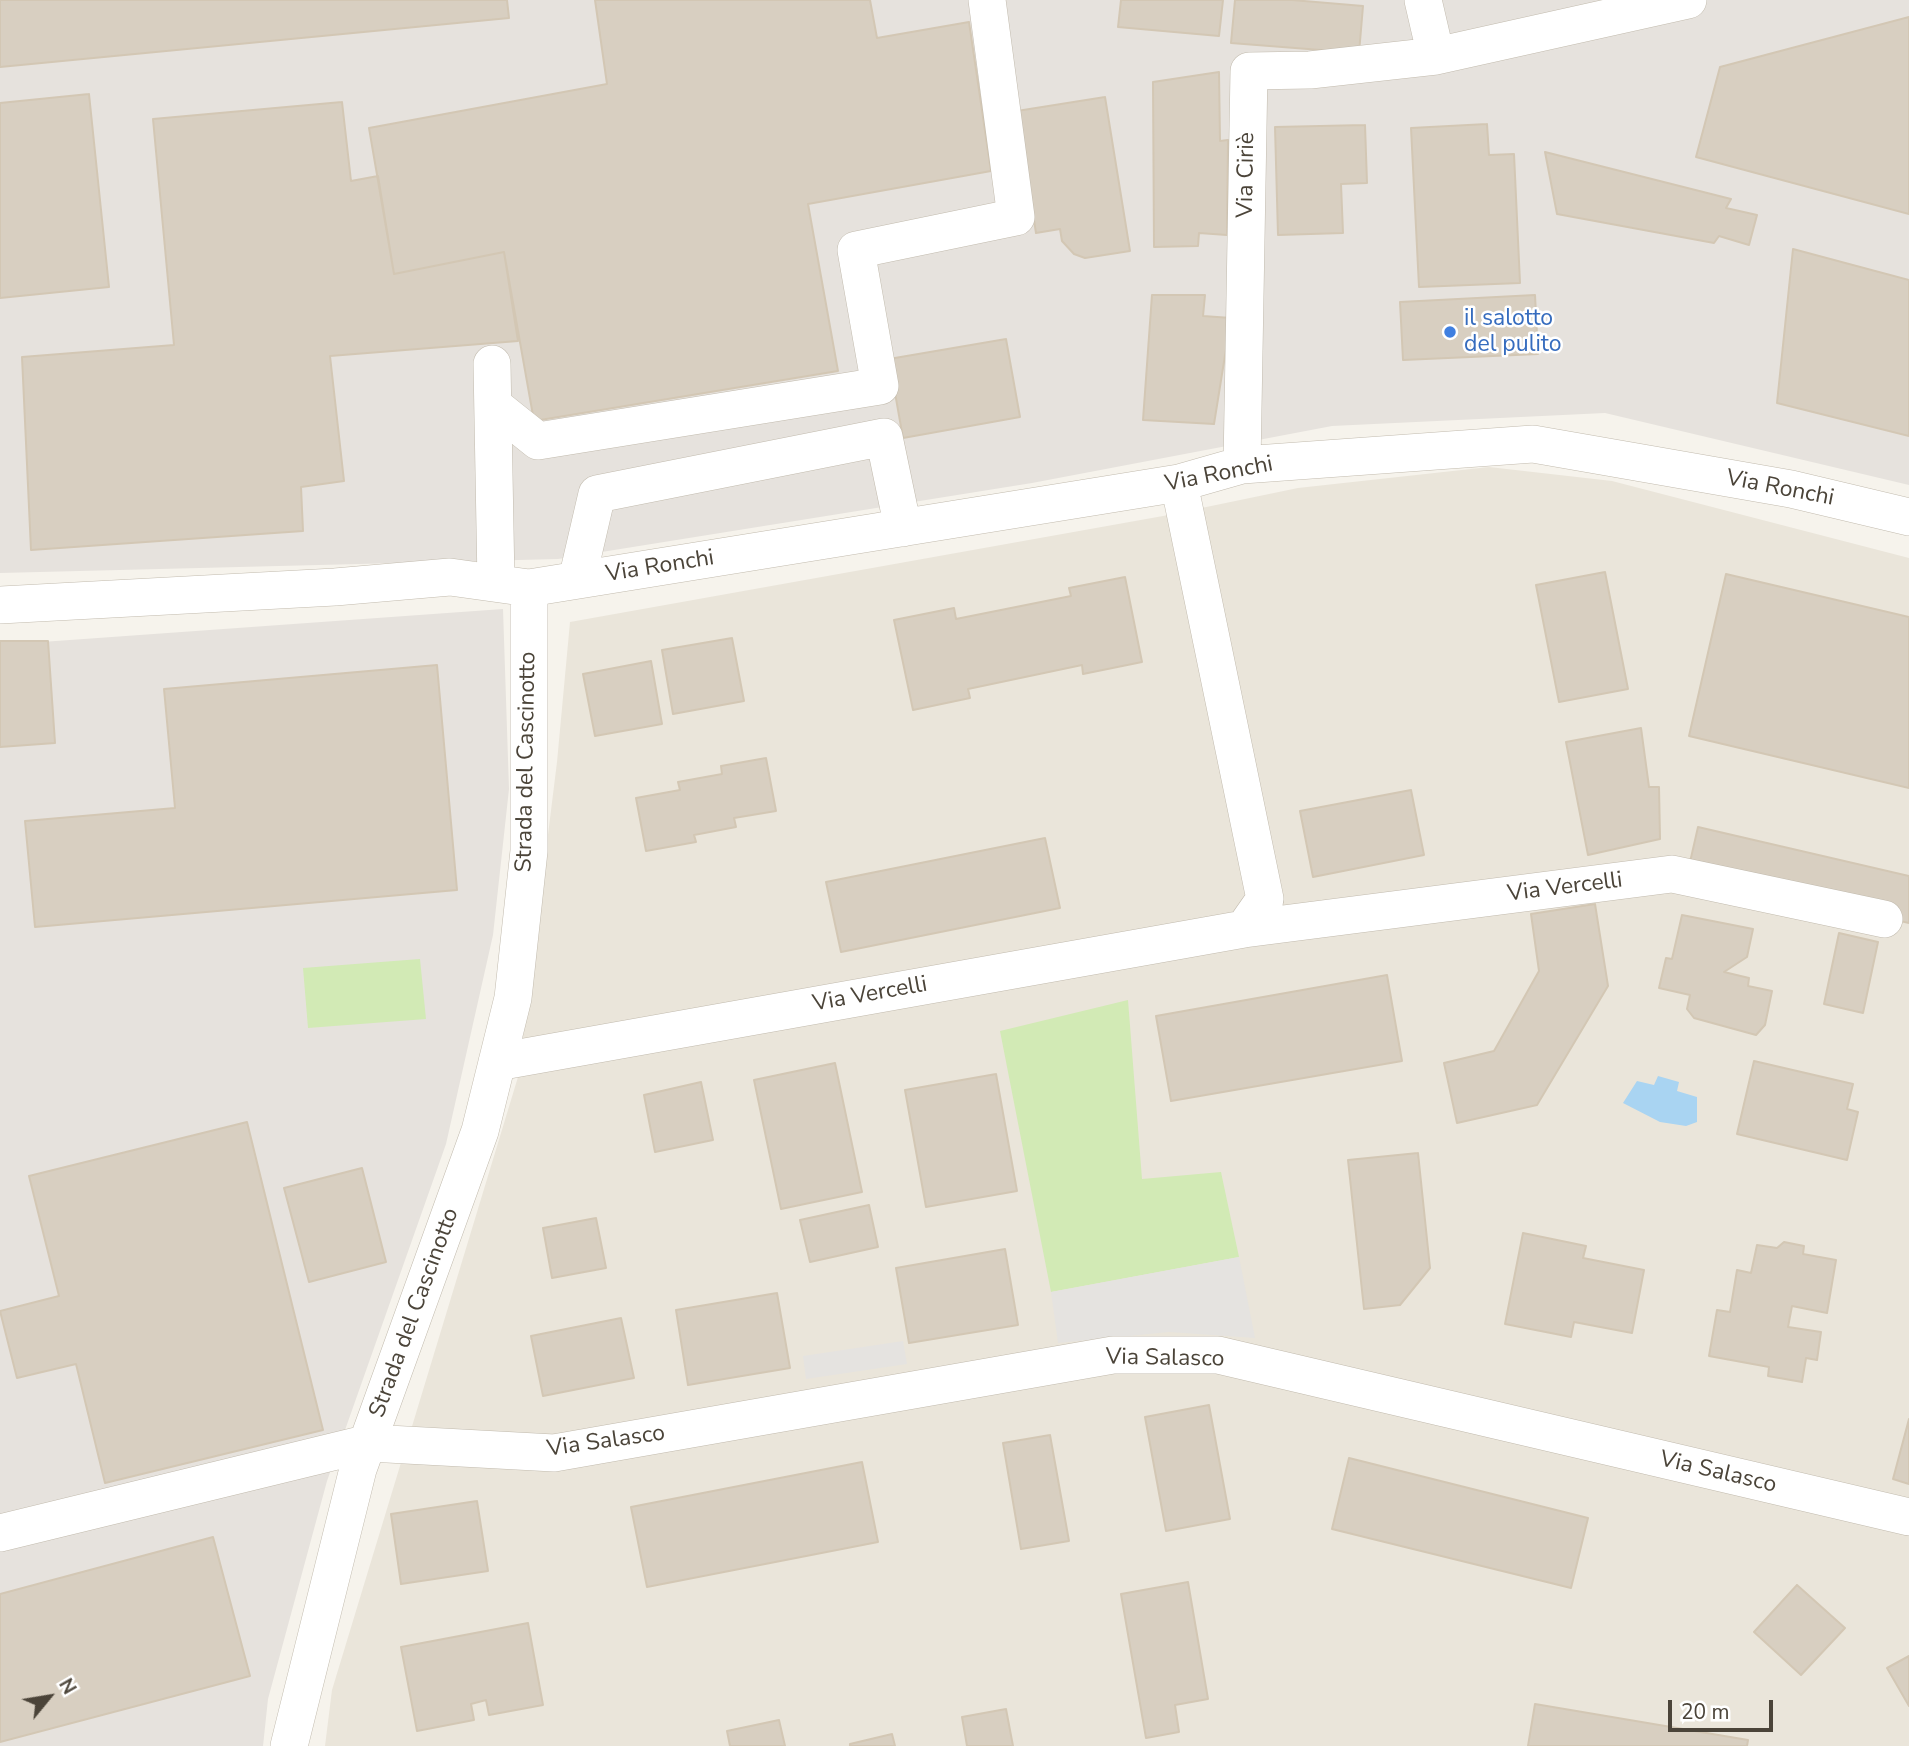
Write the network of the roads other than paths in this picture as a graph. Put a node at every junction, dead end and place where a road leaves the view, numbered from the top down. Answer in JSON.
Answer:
{"nodes":[{"id":1,"x":987,"y":0,"type":"edge"},
{"id":2,"x":1423,"y":0,"type":"edge"},
{"id":3,"x":1688,"y":0,"type":"edge"},
{"id":4,"x":1436,"y":56,"type":"junction"},
{"id":5,"x":492,"y":365,"type":"dead end"},
{"id":6,"x":493,"y":405,"type":"junction"},
{"id":7,"x":1242,"y":466,"type":"junction"},
{"id":8,"x":1179,"y":483,"type":"junction"},
{"id":9,"x":1909,"y":517,"type":"edge"},
{"id":10,"x":903,"y":528,"type":"junction"},
{"id":11,"x":577,"y":580,"type":"junction"},
{"id":12,"x":512,"y":585,"type":"junction"},
{"id":13,"x":0,"y":605,"type":"edge"},
{"id":14,"x":1884,"y":919,"type":"dead end"},
{"id":15,"x":1244,"y":929,"type":"junction"},
{"id":16,"x":497,"y":1062,"type":"junction"},
{"id":17,"x":369,"y":1443,"type":"junction"},
{"id":18,"x":1909,"y":1517,"type":"edge"},
{"id":19,"x":0,"y":1533,"type":"edge"},
{"id":20,"x":289,"y":1746,"type":"edge"}],
"edges":[{"from":1,"to":6,"type":"street"},
{"from":2,"to":4,"type":"street"},
{"from":3,"to":4,"type":"street","name":"Via Ciriè"},
{"from":4,"to":7,"type":"street","name":"Via Ciriè"},
{"from":5,"to":6,"type":"street","name":"Strada del Cascinotto"},
{"from":6,"to":12,"type":"street","name":"Strada del Cascinotto"},
{"from":7,"to":8,"type":"street","name":"Via Ronchi"},
{"from":7,"to":9,"type":"street","name":"Via Ronchi"},
{"from":8,"to":10,"type":"street","name":"Via Ronchi"},
{"from":8,"to":15,"type":"street"},
{"from":10,"to":11,"type":"street","name":"Via Ronchi"},
{"from":10,"to":11,"type":"street"},
{"from":11,"to":12,"type":"street","name":"Via Ronchi"},
{"from":12,"to":13,"type":"street"},
{"from":12,"to":16,"type":"street","name":"Strada del Cascinotto"},
{"from":14,"to":15,"type":"street","name":"Via Vercelli"},
{"from":15,"to":16,"type":"street","name":"Via Vercelli"},
{"from":16,"to":17,"type":"street","name":"Strada del Cascinotto"},
{"from":17,"to":18,"type":"street","name":"Via Salasco"},
{"from":17,"to":19,"type":"street","name":"Strada del Cascinotto"},
{"from":17,"to":20,"type":"street","name":"Strada del Cascinotto"}]}
